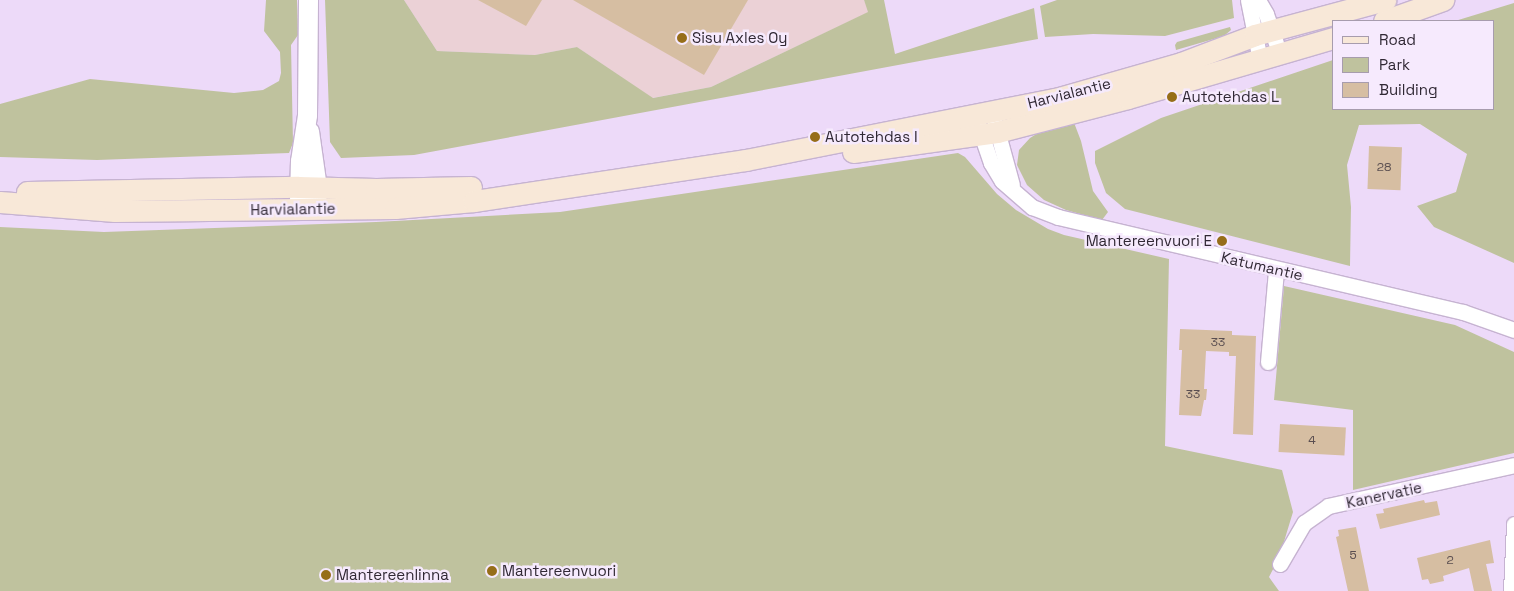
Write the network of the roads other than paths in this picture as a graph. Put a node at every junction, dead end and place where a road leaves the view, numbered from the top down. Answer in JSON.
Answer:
{"nodes":[{"id":1,"x":308,"y":0,"type":"edge"},
{"id":2,"x":1248,"y":0,"type":"edge"},
{"id":3,"x":1258,"y":0,"type":"edge"},
{"id":4,"x":1385,"y":0,"type":"edge"},
{"id":5,"x":1443,"y":0,"type":"edge"},
{"id":6,"x":1387,"y":20,"type":"edge"},
{"id":7,"x":1263,"y":32,"type":"junction"},
{"id":8,"x":1332,"y":38,"type":"edge"},
{"id":9,"x":1270,"y":58,"type":"junction"},
{"id":10,"x":986,"y":123,"type":"junction"},
{"id":11,"x":0,"y":193,"type":"edge"},
{"id":12,"x":308,"y":198,"type":"junction"},
{"id":13,"x":0,"y":202,"type":"edge"},
{"id":14,"x":1276,"y":270,"type":"junction"},
{"id":15,"x":1514,"y":330,"type":"edge"},
{"id":16,"x":1268,"y":362,"type":"dead end"},
{"id":17,"x":1514,"y":466,"type":"edge"},
{"id":18,"x":1514,"y":524,"type":"edge"},
{"id":19,"x":1280,"y":564,"type":"dead end"},
{"id":20,"x":1511,"y":591,"type":"edge"}],
"edges":[{"from":1,"to":12,"type":"street"},
{"from":2,"to":7,"type":"street"},
{"from":3,"to":7,"type":"street"},
{"from":4,"to":7,"type":"main road","name":"Harvialantie"},
{"from":5,"to":6,"type":"main road"},
{"from":7,"to":9,"type":"street"},
{"from":7,"to":10,"type":"main road","name":"Harvialantie"},
{"from":8,"to":9,"type":"main road","name":"Harvialantie"},
{"from":9,"to":10,"type":"main road","name":"Harvialantie"},
{"from":10,"to":12,"type":"main road","name":"Harvialantie"},
{"from":10,"to":14,"type":"street","name":"Katumantie"},
{"from":11,"to":12,"type":"main road","name":"Harvialantie"},
{"from":12,"to":13,"type":"main road","name":"Harvialantie"},
{"from":14,"to":15,"type":"street","name":"Katumantie"},
{"from":14,"to":16,"type":"street"},
{"from":17,"to":19,"type":"street","name":"Kanervatie"},
{"from":18,"to":20,"type":"street"}]}
